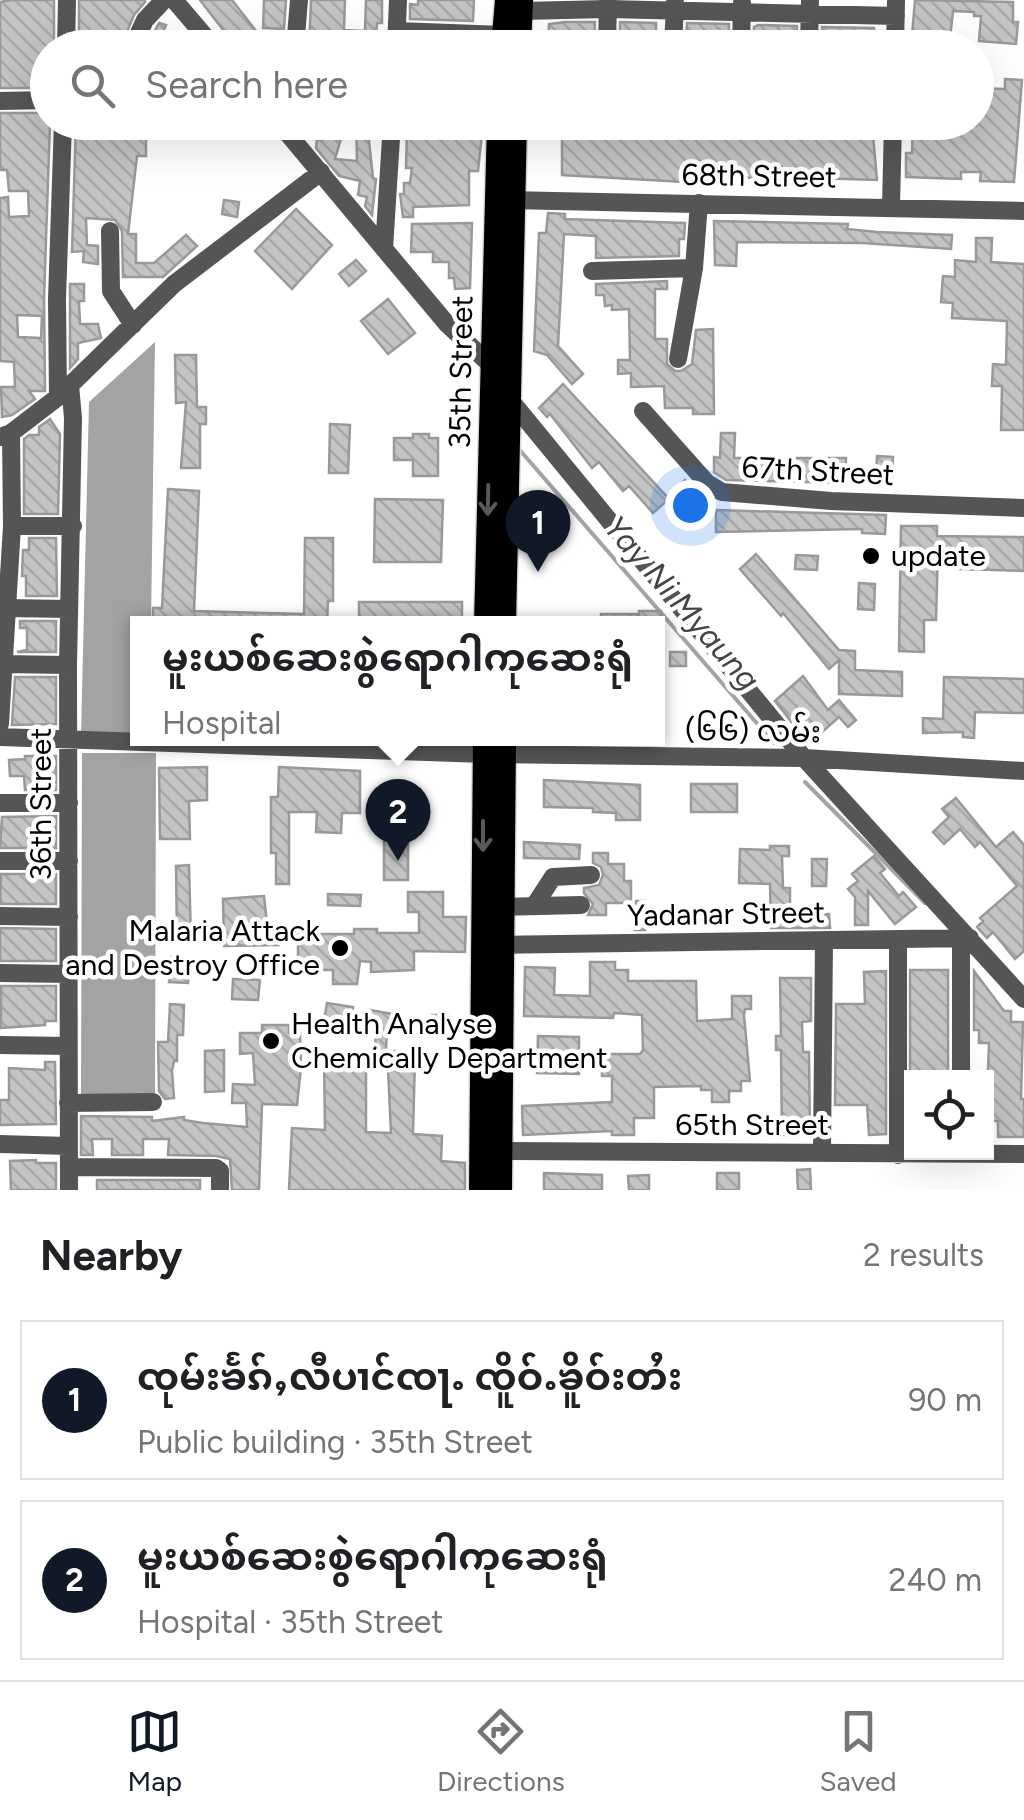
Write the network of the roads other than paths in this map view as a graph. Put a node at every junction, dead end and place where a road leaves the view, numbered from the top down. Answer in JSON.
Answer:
{"nodes":[{"id":1,"x":67,"y":0,"type":"edge"},
{"id":2,"x":164,"y":0,"type":"edge"},
{"id":3,"x":174,"y":0,"type":"edge"},
{"id":4,"x":298,"y":0,"type":"edge"},
{"id":5,"x":398,"y":0,"type":"edge"},
{"id":6,"x":516,"y":4,"type":"edge"},
{"id":7,"x":608,"y":4,"type":"edge"},
{"id":8,"x":675,"y":5,"type":"edge"},
{"id":9,"x":742,"y":6,"type":"edge"},
{"id":10,"x":811,"y":7,"type":"edge"},
{"id":11,"x":896,"y":8,"type":"edge"},
{"id":12,"x":66,"y":30,"type":"edge"},
{"id":13,"x":140,"y":30,"type":"edge"},
{"id":14,"x":200,"y":30,"type":"edge"},
{"id":15,"x":296,"y":30,"type":"edge"},
{"id":16,"x":397,"y":30,"type":"edge"},
{"id":17,"x":511,"y":30,"type":"edge"},
{"id":18,"x":607,"y":30,"type":"edge"},
{"id":19,"x":674,"y":30,"type":"edge"},
{"id":20,"x":0,"y":100,"type":"edge"},
{"id":21,"x":30,"y":100,"type":"edge"},
{"id":22,"x":62,"y":140,"type":"edge"},
{"id":23,"x":296,"y":140,"type":"edge"},
{"id":24,"x":391,"y":140,"type":"edge"},
{"id":25,"x":499,"y":140,"type":"edge"},
{"id":26,"x":513,"y":140,"type":"edge"},
{"id":27,"x":893,"y":140,"type":"edge"},
{"id":28,"x":321,"y":172,"type":"junction"},
{"id":29,"x":503,"y":200,"type":"junction"},
{"id":30,"x":699,"y":203,"type":"junction"},
{"id":31,"x":891,"y":206,"type":"junction"},
{"id":32,"x":1024,"y":211,"type":"edge"},
{"id":33,"x":110,"y":231,"type":"dead end"},
{"id":34,"x":384,"y":249,"type":"junction"},
{"id":35,"x":694,"y":268,"type":"junction"},
{"id":36,"x":592,"y":270,"type":"dead end"},
{"id":37,"x":133,"y":325,"type":"junction"},
{"id":38,"x":678,"y":359,"type":"dead end"},
{"id":39,"x":491,"y":363,"type":"junction"},
{"id":40,"x":64,"y":391,"type":"junction"},
{"id":41,"x":508,"y":397,"type":"junction"},
{"id":42,"x":643,"y":411,"type":"dead end"},
{"id":43,"x":5,"y":435,"type":"edge"},
{"id":44,"x":1024,"y":508,"type":"edge"},
{"id":45,"x":12,"y":526,"type":"junction"},
{"id":46,"x":73,"y":526,"type":"junction"},
{"id":47,"x":496,"y":566,"type":"junction"},
{"id":48,"x":5,"y":608,"type":"junction"},
{"id":49,"x":69,"y":609,"type":"junction"},
{"id":50,"x":487,"y":616,"type":"edge"},
{"id":51,"x":504,"y":616,"type":"edge"},
{"id":52,"x":2,"y":664,"type":"edge"},
{"id":53,"x":68,"y":666,"type":"junction"},
{"id":54,"x":0,"y":724,"type":"edge"},
{"id":55,"x":0,"y":737,"type":"edge"},
{"id":56,"x":69,"y":738,"type":"junction"},
{"id":57,"x":130,"y":739,"type":"edge"},
{"id":58,"x":495,"y":746,"type":"edge"},
{"id":59,"x":804,"y":758,"type":"junction"},
{"id":60,"x":1024,"y":771,"type":"edge"},
{"id":61,"x":0,"y":803,"type":"edge"},
{"id":62,"x":69,"y":803,"type":"junction"},
{"id":63,"x":0,"y":861,"type":"edge"},
{"id":64,"x":69,"y":862,"type":"junction"},
{"id":65,"x":591,"y":875,"type":"dead end"},
{"id":66,"x":581,"y":905,"type":"dead end"},
{"id":67,"x":503,"y":906,"type":"junction"},
{"id":68,"x":534,"y":906,"type":"junction"},
{"id":69,"x":0,"y":916,"type":"edge"},
{"id":70,"x":69,"y":917,"type":"junction"},
{"id":71,"x":966,"y":939,"type":"junction"},
{"id":72,"x":824,"y":940,"type":"junction"},
{"id":73,"x":898,"y":940,"type":"junction"},
{"id":74,"x":492,"y":945,"type":"junction"},
{"id":75,"x":0,"y":973,"type":"edge"},
{"id":76,"x":68,"y":974,"type":"junction"},
{"id":77,"x":1024,"y":999,"type":"edge"},
{"id":78,"x":0,"y":1045,"type":"edge"},
{"id":79,"x":68,"y":1046,"type":"junction"},
{"id":80,"x":961,"y":1070,"type":"edge"},
{"id":81,"x":154,"y":1102,"type":"dead end"},
{"id":82,"x":68,"y":1103,"type":"junction"},
{"id":83,"x":0,"y":1144,"type":"edge"},
{"id":84,"x":68,"y":1146,"type":"junction"},
{"id":85,"x":491,"y":1151,"type":"junction"},
{"id":86,"x":822,"y":1152,"type":"junction"},
{"id":87,"x":994,"y":1154,"type":"edge"},
{"id":88,"x":1024,"y":1154,"type":"edge"},
{"id":89,"x":898,"y":1155,"type":"junction"},
{"id":90,"x":904,"y":1155,"type":"edge"},
{"id":91,"x":69,"y":1167,"type":"junction"},
{"id":92,"x":68,"y":1190,"type":"edge"},
{"id":93,"x":220,"y":1190,"type":"edge"},
{"id":94,"x":480,"y":1190,"type":"edge"},
{"id":95,"x":501,"y":1190,"type":"edge"}],
"edges":[{"from":1,"to":12,"type":"street"},
{"from":2,"to":13,"type":"street"},
{"from":3,"to":14,"type":"street"},
{"from":4,"to":15,"type":"street"},
{"from":5,"to":16,"type":"street"},
{"from":6,"to":7,"type":"street"},
{"from":6,"to":17,"type":"main road"},
{"from":7,"to":8,"type":"street"},
{"from":7,"to":18,"type":"street"},
{"from":8,"to":9,"type":"street"},
{"from":8,"to":19,"type":"street"},
{"from":9,"to":10,"type":"street"},
{"from":10,"to":11,"type":"street"},
{"from":20,"to":21,"type":"street"},
{"from":22,"to":40,"type":"street","name":"36th Street"},
{"from":23,"to":28,"type":"street"},
{"from":24,"to":34,"type":"street"},
{"from":25,"to":29,"type":"main road","name":"35th Street"},
{"from":26,"to":29,"type":"main road","name":"35th Street"},
{"from":27,"to":31,"type":"street"},
{"from":28,"to":34,"type":"street"},
{"from":28,"to":37,"type":"street"},
{"from":29,"to":30,"type":"street","name":"68th Street"},
{"from":29,"to":39,"type":"main road","name":"35th Street"},
{"from":29,"to":41,"type":"main road","name":"35th Street"},
{"from":30,"to":31,"type":"street","name":"68th Street"},
{"from":30,"to":35,"type":"street"},
{"from":31,"to":32,"type":"street","name":"68th Street"},
{"from":33,"to":37,"type":"street"},
{"from":34,"to":39,"type":"street"},
{"from":35,"to":36,"type":"street"},
{"from":35,"to":38,"type":"street"},
{"from":37,"to":40,"type":"street"},
{"from":39,"to":41,"type":"street"},
{"from":39,"to":47,"type":"main road","name":"35th Street","one_way":true},
{"from":40,"to":43,"type":"street"},
{"from":40,"to":46,"type":"street","name":"36th Street"},
{"from":41,"to":47,"type":"main road","name":"35th Street"},
{"from":41,"to":59,"type":"street"},
{"from":42,"to":44,"type":"street","name":"67th Street"},
{"from":43,"to":45,"type":"street"},
{"from":45,"to":46,"type":"street"},
{"from":45,"to":48,"type":"street"},
{"from":46,"to":49,"type":"street","name":"36th Street"},
{"from":47,"to":50,"type":"main road","name":"35th Street"},
{"from":47,"to":51,"type":"main road","name":"35th Street"},
{"from":48,"to":49,"type":"street"},
{"from":48,"to":52,"type":"street"},
{"from":49,"to":53,"type":"street","name":"36th Street"},
{"from":52,"to":53,"type":"street"},
{"from":52,"to":54,"type":"street"},
{"from":53,"to":56,"type":"street","name":"36th Street"},
{"from":55,"to":56,"type":"street","name":"(၆၆) လမ်း"},
{"from":56,"to":57,"type":"street","name":"(၆၆) လမ်း"},
{"from":56,"to":62,"type":"street","name":"36th Street"},
{"from":58,"to":59,"type":"street","name":"(၆၆) လမ်း"},
{"from":58,"to":67,"type":"main road"},
{"from":58,"to":74,"type":"main road","one_way":true},
{"from":59,"to":60,"type":"street","name":"(၆၆) လမ်း"},
{"from":59,"to":71,"type":"street"},
{"from":61,"to":62,"type":"street"},
{"from":62,"to":64,"type":"street","name":"36th Street"},
{"from":63,"to":64,"type":"street"},
{"from":64,"to":70,"type":"street","name":"36th Street"},
{"from":65,"to":68,"type":"street"},
{"from":66,"to":68,"type":"street"},
{"from":67,"to":68,"type":"street"},
{"from":67,"to":74,"type":"main road"},
{"from":69,"to":70,"type":"street"},
{"from":70,"to":76,"type":"street","name":"36th Street"},
{"from":71,"to":73,"type":"street","name":"Yadanar Street"},
{"from":71,"to":77,"type":"street"},
{"from":71,"to":80,"type":"street"},
{"from":72,"to":73,"type":"street","name":"Yadanar Street"},
{"from":72,"to":74,"type":"street","name":"Yadanar Street"},
{"from":72,"to":86,"type":"street"},
{"from":73,"to":89,"type":"street"},
{"from":74,"to":85,"type":"main road"},
{"from":75,"to":76,"type":"street"},
{"from":76,"to":79,"type":"street","name":"36th Street"},
{"from":78,"to":79,"type":"street"},
{"from":79,"to":82,"type":"street","name":"36th Street"},
{"from":81,"to":82,"type":"street"},
{"from":82,"to":84,"type":"street","name":"36th Street"},
{"from":83,"to":84,"type":"street"},
{"from":84,"to":91,"type":"street","name":"36th Street"},
{"from":85,"to":86,"type":"street","name":"65th Street"},
{"from":85,"to":94,"type":"main road"},
{"from":85,"to":95,"type":"main road"},
{"from":86,"to":89,"type":"street","name":"65th Street"},
{"from":87,"to":88,"type":"street","name":"65th Street"},
{"from":89,"to":90,"type":"street","name":"65th Street"},
{"from":91,"to":92,"type":"street","name":"36th Street"},
{"from":91,"to":93,"type":"street"}]}
